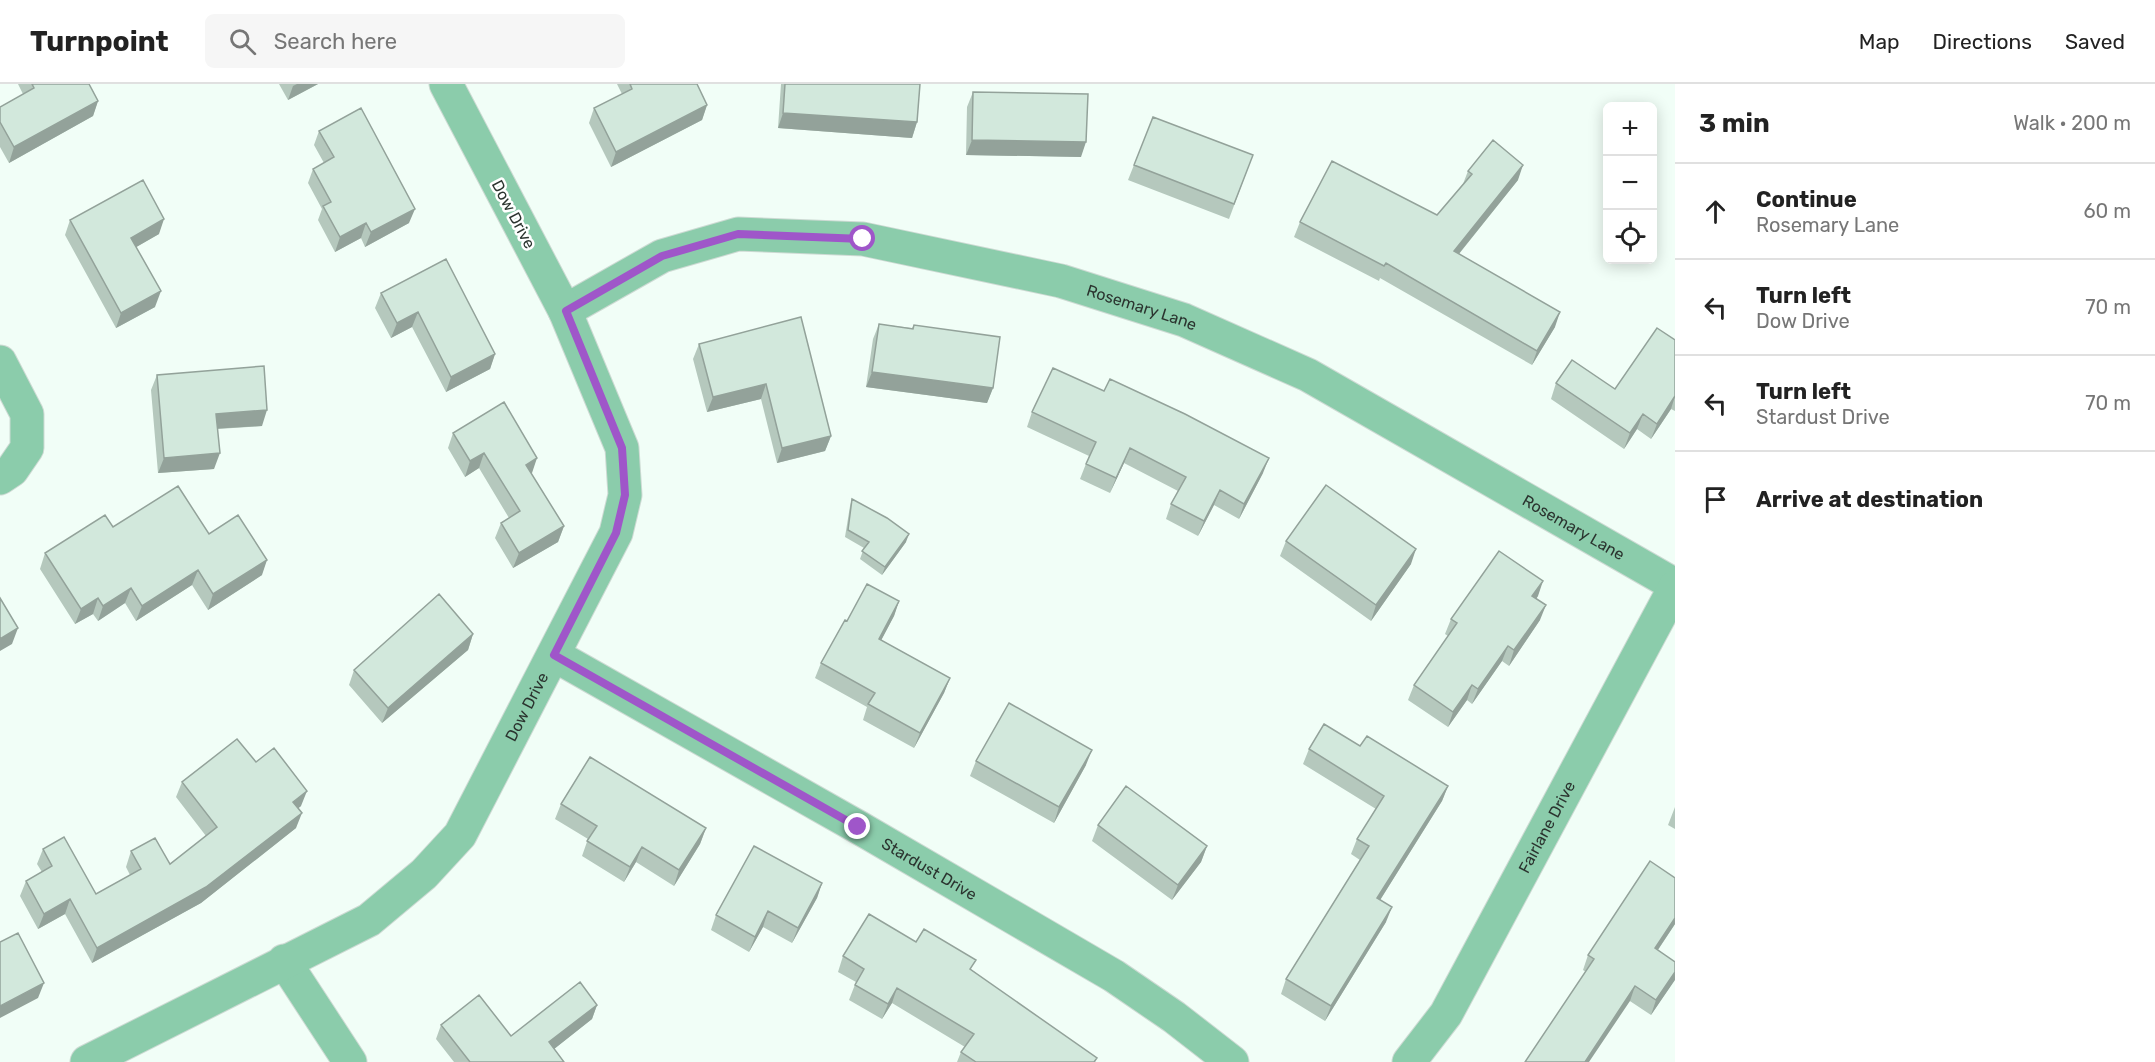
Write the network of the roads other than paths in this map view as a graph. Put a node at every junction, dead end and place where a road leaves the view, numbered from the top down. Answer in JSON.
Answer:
{"nodes":[{"id":1,"x":446,"y":84,"type":"edge"},
{"id":2,"x":566,"y":311,"type":"junction"},
{"id":3,"x":0,"y":362,"type":"edge"},
{"id":4,"x":0,"y":478,"type":"edge"},
{"id":5,"x":1675,"y":586,"type":"edge"},
{"id":6,"x":554,"y":655,"type":"junction"},
{"id":7,"x":284,"y":961,"type":"junction"},
{"id":8,"x":87,"y":1062,"type":"edge"},
{"id":9,"x":350,"y":1062,"type":"edge"},
{"id":10,"x":1232,"y":1062,"type":"edge"},
{"id":11,"x":1409,"y":1062,"type":"edge"}],
"edges":[{"from":1,"to":2,"type":"street","name":"Dow Drive"},
{"from":2,"to":5,"type":"street","name":"Rosemary Lane"},
{"from":2,"to":6,"type":"street","name":"Dow Drive"},
{"from":3,"to":4,"type":"street"},
{"from":5,"to":11,"type":"street","name":"Fairlane Drive"},
{"from":6,"to":7,"type":"street","name":"Dow Drive"},
{"from":6,"to":10,"type":"street","name":"Stardust Drive"},
{"from":7,"to":8,"type":"street","name":"Dow Drive"},
{"from":7,"to":9,"type":"street"}]}
